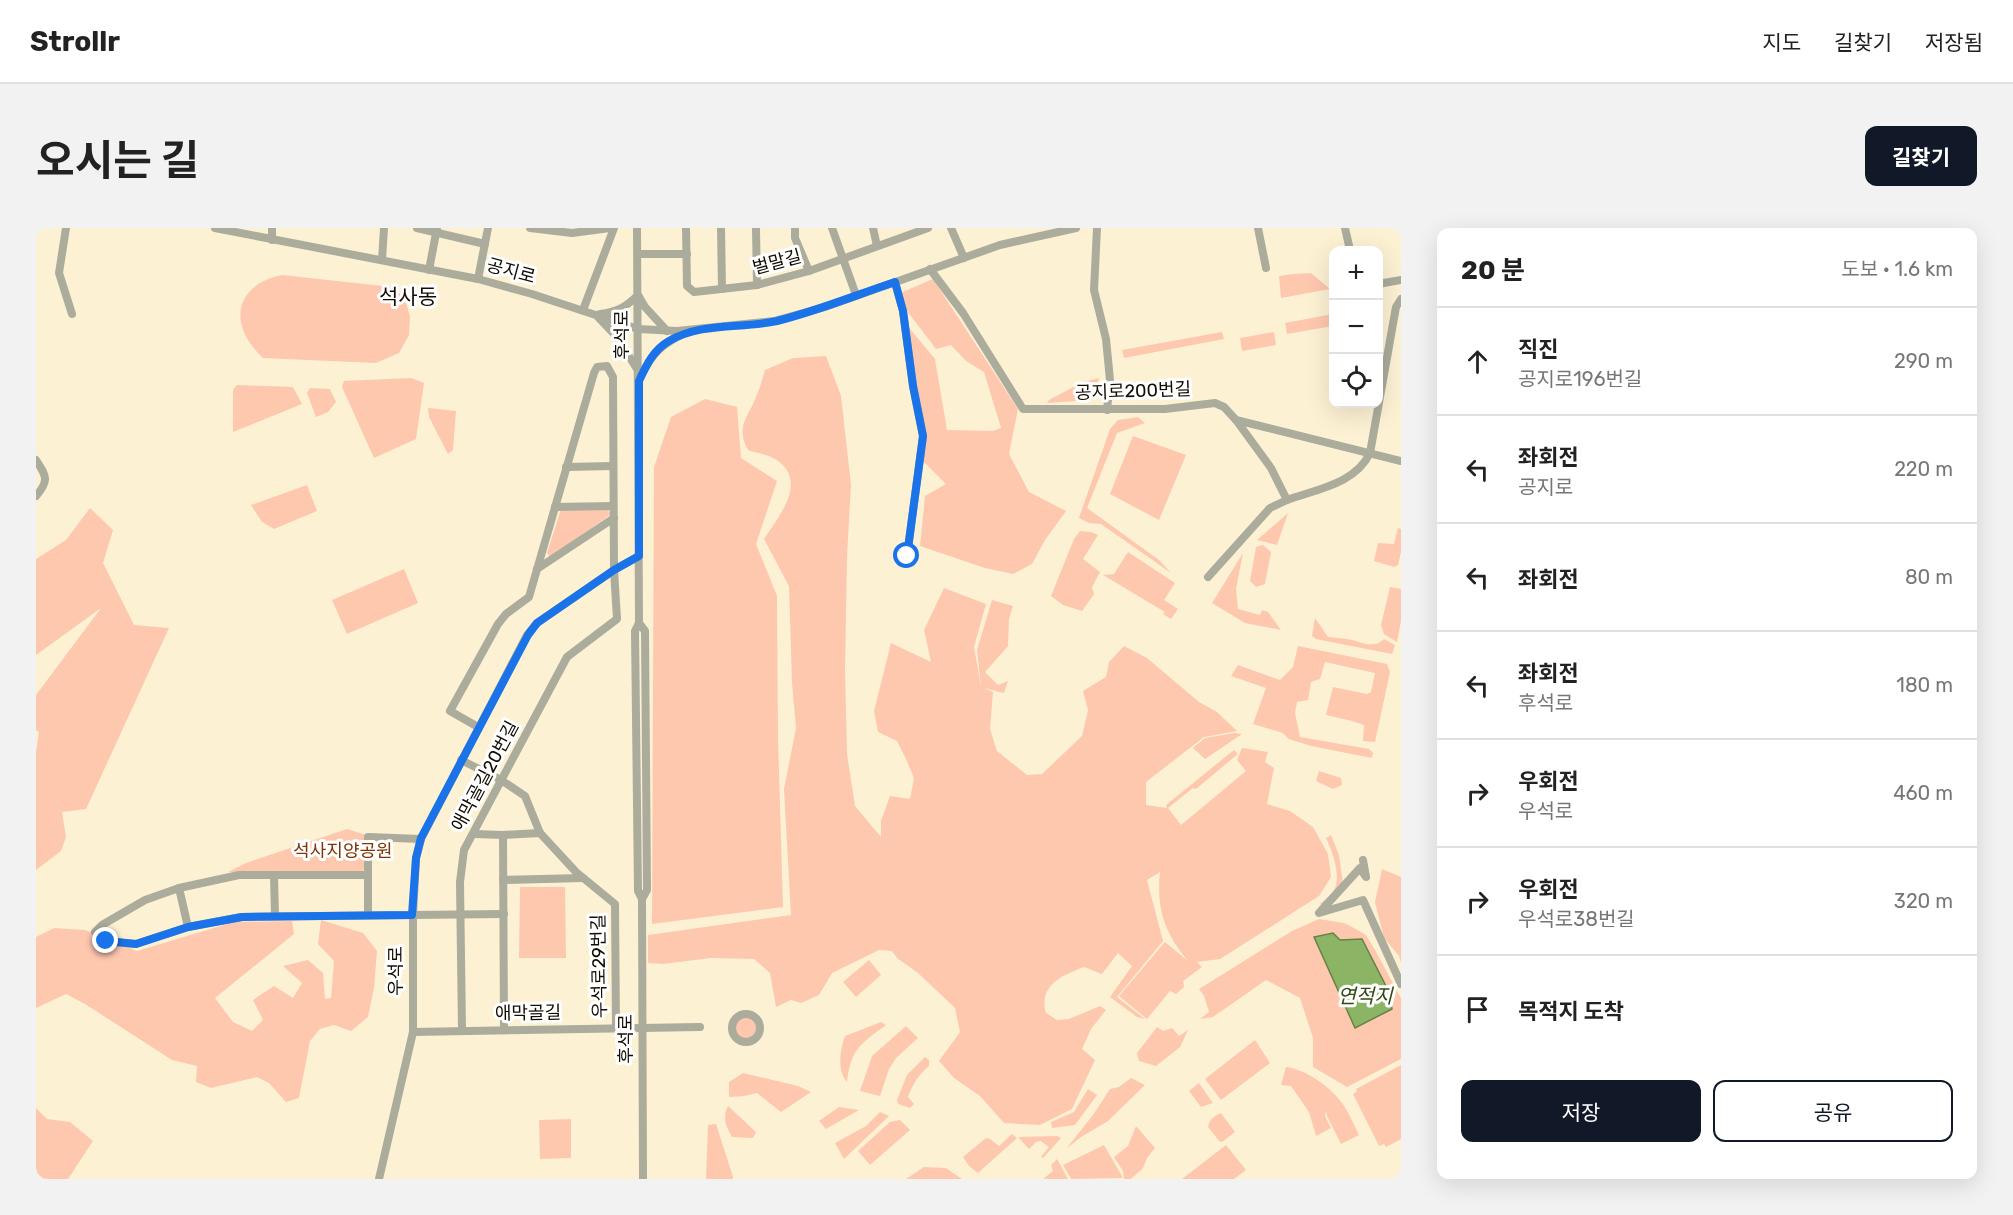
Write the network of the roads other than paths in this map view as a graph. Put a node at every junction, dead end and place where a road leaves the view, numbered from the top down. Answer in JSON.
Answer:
{"nodes":[{"id":1,"x":66,"y":228,"type":"edge"},
{"id":2,"x":214,"y":228,"type":"edge"},
{"id":3,"x":272,"y":228,"type":"edge"},
{"id":4,"x":384,"y":228,"type":"edge"},
{"id":5,"x":417,"y":228,"type":"edge"},
{"id":6,"x":488,"y":228,"type":"edge"},
{"id":7,"x":533,"y":228,"type":"edge"},
{"id":8,"x":612,"y":228,"type":"edge"},
{"id":9,"x":637,"y":228,"type":"edge"},
{"id":10,"x":686,"y":228,"type":"edge"},
{"id":11,"x":721,"y":228,"type":"edge"},
{"id":12,"x":756,"y":228,"type":"edge"},
{"id":13,"x":795,"y":228,"type":"edge"},
{"id":14,"x":832,"y":228,"type":"edge"},
{"id":15,"x":873,"y":228,"type":"edge"},
{"id":16,"x":928,"y":228,"type":"edge"},
{"id":17,"x":951,"y":228,"type":"edge"},
{"id":18,"x":1072,"y":228,"type":"edge"},
{"id":19,"x":1097,"y":228,"type":"edge"},
{"id":20,"x":1258,"y":228,"type":"edge"},
{"id":21,"x":1345,"y":228,"type":"edge"},
{"id":22,"x":437,"y":230,"type":"edge"},
{"id":23,"x":914,"y":230,"type":"edge"},
{"id":24,"x":272,"y":240,"type":"junction"},
{"id":25,"x":485,"y":244,"type":"junction"},
{"id":26,"x":878,"y":246,"type":"junction"},
{"id":27,"x":1349,"y":246,"type":"edge"},
{"id":28,"x":687,"y":254,"type":"junction"},
{"id":29,"x":638,"y":255,"type":"junction"},
{"id":30,"x":842,"y":258,"type":"junction"},
{"id":31,"x":964,"y":258,"type":"junction"},
{"id":32,"x":382,"y":260,"type":"junction"},
{"id":33,"x":1266,"y":268,"type":"dead end"},
{"id":34,"x":930,"y":269,"type":"junction"},
{"id":35,"x":429,"y":270,"type":"junction"},
{"id":36,"x":809,"y":271,"type":"junction"},
{"id":37,"x":478,"y":279,"type":"junction"},
{"id":38,"x":1401,"y":280,"type":"edge"},
{"id":39,"x":895,"y":282,"type":"junction"},
{"id":40,"x":1383,"y":283,"type":"edge"},
{"id":41,"x":758,"y":285,"type":"junction"},
{"id":42,"x":722,"y":289,"type":"junction"},
{"id":43,"x":638,"y":295,"type":"junction"},
{"id":44,"x":856,"y":295,"type":"junction"},
{"id":45,"x":1401,"y":299,"type":"edge"},
{"id":46,"x":583,"y":310,"type":"junction"},
{"id":47,"x":72,"y":314,"type":"dead end"},
{"id":48,"x":596,"y":315,"type":"junction"},
{"id":49,"x":639,"y":329,"type":"junction"},
{"id":50,"x":692,"y":330,"type":"junction"},
{"id":51,"x":666,"y":331,"type":"junction"},
{"id":52,"x":639,"y":371,"type":"junction"},
{"id":53,"x":639,"y":381,"type":"junction"},
{"id":54,"x":1107,"y":410,"type":"junction"},
{"id":55,"x":1236,"y":420,"type":"junction"},
{"id":56,"x":1370,"y":453,"type":"junction"},
{"id":57,"x":36,"y":460,"type":"edge"},
{"id":58,"x":1401,"y":461,"type":"edge"},
{"id":59,"x":613,"y":466,"type":"junction"},
{"id":60,"x":566,"y":467,"type":"junction"},
{"id":61,"x":41,"y":480,"type":"edge"},
{"id":62,"x":36,"y":496,"type":"edge"},
{"id":63,"x":1287,"y":500,"type":"junction"},
{"id":64,"x":613,"y":506,"type":"junction"},
{"id":65,"x":555,"y":507,"type":"junction"},
{"id":66,"x":614,"y":518,"type":"junction"},
{"id":67,"x":639,"y":556,"type":"junction"},
{"id":68,"x":907,"y":556,"type":"dead end"},
{"id":69,"x":537,"y":569,"type":"junction"},
{"id":70,"x":614,"y":570,"type":"junction"},
{"id":71,"x":1208,"y":577,"type":"dead end"},
{"id":72,"x":478,"y":727,"type":"junction"},
{"id":73,"x":461,"y":760,"type":"junction"},
{"id":74,"x":501,"y":780,"type":"junction"},
{"id":75,"x":540,"y":833,"type":"junction"},
{"id":76,"x":474,"y":834,"type":"junction"},
{"id":77,"x":503,"y":835,"type":"junction"},
{"id":78,"x":421,"y":838,"type":"junction"},
{"id":79,"x":1363,"y":860,"type":"dead end"},
{"id":80,"x":274,"y":875,"type":"junction"},
{"id":81,"x":367,"y":875,"type":"junction"},
{"id":82,"x":583,"y":878,"type":"junction"},
{"id":83,"x":503,"y":880,"type":"junction"},
{"id":84,"x":179,"y":888,"type":"junction"},
{"id":85,"x":368,"y":914,"type":"junction"},
{"id":86,"x":504,"y":914,"type":"junction"},
{"id":87,"x":412,"y":915,"type":"junction"},
{"id":88,"x":460,"y":915,"type":"junction"},
{"id":89,"x":275,"y":916,"type":"junction"},
{"id":90,"x":188,"y":927,"type":"junction"},
{"id":91,"x":1401,"y":984,"type":"edge"},
{"id":92,"x":700,"y":1028,"type":"dead end"},
{"id":93,"x":616,"y":1029,"type":"junction"},
{"id":94,"x":643,"y":1029,"type":"junction"},
{"id":95,"x":462,"y":1030,"type":"junction"},
{"id":96,"x":504,"y":1030,"type":"junction"},
{"id":97,"x":413,"y":1032,"type":"junction"},
{"id":98,"x":379,"y":1179,"type":"edge"},
{"id":99,"x":643,"y":1179,"type":"edge"}],
"edges":[{"from":1,"to":47,"type":"street"},
{"from":2,"to":24,"type":"street","name":"공지로"},
{"from":3,"to":24,"type":"street"},
{"from":4,"to":32,"type":"street"},
{"from":5,"to":22,"type":"street"},
{"from":6,"to":25,"type":"street"},
{"from":7,"to":8,"type":"street"},
{"from":8,"to":46,"type":"street"},
{"from":9,"to":29,"type":"street","name":"후석로"},
{"from":10,"to":28,"type":"street","name":"벌말길"},
{"from":11,"to":42,"type":"street"},
{"from":12,"to":41,"type":"street"},
{"from":13,"to":36,"type":"street"},
{"from":14,"to":30,"type":"street"},
{"from":15,"to":26,"type":"street"},
{"from":16,"to":23,"type":"street","name":"벌말길"},
{"from":17,"to":31,"type":"street"},
{"from":18,"to":31,"type":"street","name":"공지로"},
{"from":19,"to":54,"type":"street"},
{"from":20,"to":33,"type":"street"},
{"from":21,"to":27,"type":"street"},
{"from":22,"to":25,"type":"street"},
{"from":22,"to":35,"type":"street"},
{"from":23,"to":26,"type":"street","name":"벌말길"},
{"from":24,"to":32,"type":"street","name":"공지로"},
{"from":25,"to":37,"type":"street"},
{"from":26,"to":30,"type":"street","name":"벌말길"},
{"from":28,"to":29,"type":"street"},
{"from":28,"to":42,"type":"street","name":"벌말길"},
{"from":29,"to":43,"type":"street","name":"후석로"},
{"from":30,"to":36,"type":"street","name":"벌말길"},
{"from":30,"to":44,"type":"street"},
{"from":31,"to":34,"type":"street","name":"공지로"},
{"from":32,"to":35,"type":"street","name":"공지로"},
{"from":34,"to":39,"type":"street","name":"공지로"},
{"from":34,"to":54,"type":"street","name":"공지로200번길"},
{"from":35,"to":37,"type":"street","name":"공지로"},
{"from":36,"to":41,"type":"street","name":"벌말길"},
{"from":37,"to":46,"type":"street","name":"공지로"},
{"from":38,"to":40,"type":"street"},
{"from":39,"to":44,"type":"street","name":"공지로"},
{"from":39,"to":68,"type":"street"},
{"from":41,"to":42,"type":"street","name":"벌말길"},
{"from":43,"to":48,"type":"street"},
{"from":43,"to":49,"type":"street","name":"후석로"},
{"from":43,"to":51,"type":"street"},
{"from":44,"to":50,"type":"street","name":"공지로"},
{"from":45,"to":56,"type":"street"},
{"from":46,"to":48,"type":"street","name":"공지로"},
{"from":48,"to":49,"type":"street","name":"공지로"},
{"from":48,"to":52,"type":"street"},
{"from":49,"to":51,"type":"street","name":"공지로"},
{"from":49,"to":52,"type":"street","name":"후석로"},
{"from":50,"to":51,"type":"street","name":"공지로"},
{"from":50,"to":53,"type":"street"},
{"from":52,"to":53,"type":"street","name":"후석로"},
{"from":53,"to":67,"type":"street","name":"후석로"},
{"from":54,"to":55,"type":"street","name":"공지로200번길"},
{"from":55,"to":56,"type":"street","name":"공지로200번길"},
{"from":55,"to":63,"type":"street"},
{"from":56,"to":58,"type":"street","name":"공지로200번길"},
{"from":56,"to":63,"type":"street"},
{"from":57,"to":61,"type":"street"},
{"from":59,"to":60,"type":"street"},
{"from":59,"to":60,"type":"street"},
{"from":59,"to":64,"type":"street"},
{"from":60,"to":65,"type":"street"},
{"from":61,"to":62,"type":"street"},
{"from":63,"to":71,"type":"street"},
{"from":64,"to":65,"type":"street"},
{"from":64,"to":66,"type":"street"},
{"from":65,"to":69,"type":"street"},
{"from":66,"to":69,"type":"street"},
{"from":66,"to":70,"type":"street"},
{"from":67,"to":70,"type":"street","name":"우석로"},
{"from":67,"to":94,"type":"street","name":"후석로"},
{"from":69,"to":72,"type":"street"},
{"from":70,"to":72,"type":"street","name":"우석로"},
{"from":70,"to":74,"type":"street","name":"애막골길20번길"},
{"from":72,"to":73,"type":"street","name":"우석로"},
{"from":73,"to":74,"type":"street","name":"우석로29번길"},
{"from":73,"to":78,"type":"street","name":"우석로"},
{"from":74,"to":75,"type":"street","name":"우석로29번길"},
{"from":74,"to":76,"type":"street","name":"애막골길20번길"},
{"from":75,"to":77,"type":"street"},
{"from":75,"to":82,"type":"street","name":"우석로29번길"},
{"from":76,"to":77,"type":"street"},
{"from":76,"to":88,"type":"street","name":"애막골길20번길"},
{"from":77,"to":83,"type":"street"},
{"from":78,"to":81,"type":"street"},
{"from":78,"to":87,"type":"street","name":"우석로"},
{"from":79,"to":91,"type":"street"},
{"from":80,"to":81,"type":"street"},
{"from":80,"to":84,"type":"street"},
{"from":80,"to":89,"type":"street"},
{"from":81,"to":85,"type":"street"},
{"from":82,"to":83,"type":"street"},
{"from":82,"to":93,"type":"street","name":"우석로29번길"},
{"from":83,"to":86,"type":"street"},
{"from":84,"to":90,"type":"street"},
{"from":84,"to":90,"type":"street"},
{"from":85,"to":87,"type":"street"},
{"from":85,"to":89,"type":"street"},
{"from":86,"to":88,"type":"street"},
{"from":86,"to":96,"type":"street"},
{"from":87,"to":88,"type":"street"},
{"from":87,"to":97,"type":"street","name":"우석로"},
{"from":88,"to":95,"type":"street","name":"애막골길20번길"},
{"from":89,"to":90,"type":"street"},
{"from":92,"to":94,"type":"street","name":"애막골길"},
{"from":93,"to":94,"type":"street","name":"애막골길"},
{"from":93,"to":96,"type":"street","name":"애막골길"},
{"from":94,"to":99,"type":"street","name":"후석로"},
{"from":95,"to":96,"type":"street","name":"애막골길"},
{"from":95,"to":97,"type":"street","name":"애막골길"},
{"from":97,"to":98,"type":"street","name":"우석로"}]}
